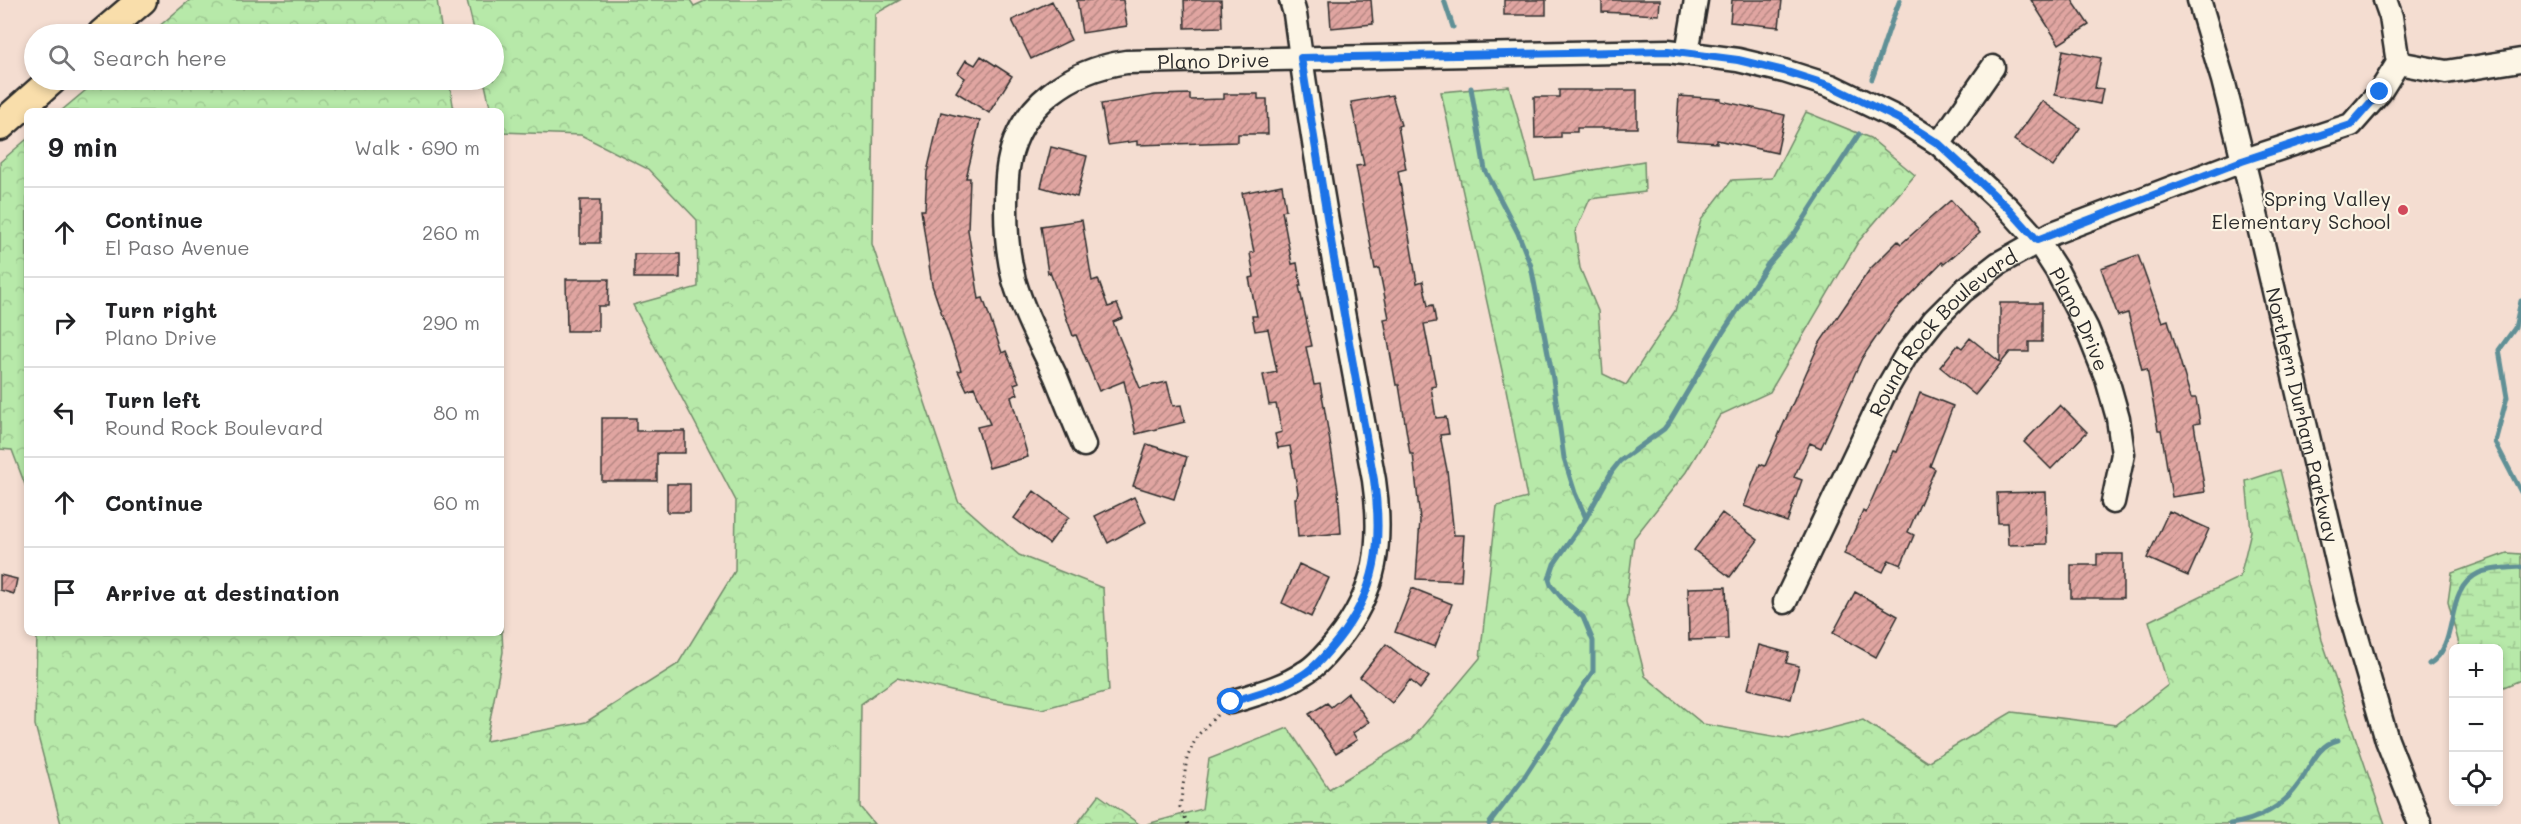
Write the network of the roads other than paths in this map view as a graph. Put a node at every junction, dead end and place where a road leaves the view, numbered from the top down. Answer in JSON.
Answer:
{"nodes":[{"id":1,"x":142,"y":0,"type":"edge"},
{"id":2,"x":1291,"y":0,"type":"edge"},
{"id":3,"x":1695,"y":0,"type":"edge"},
{"id":4,"x":2199,"y":0,"type":"edge"},
{"id":5,"x":2385,"y":0,"type":"edge"},
{"id":6,"x":114,"y":24,"type":"edge"},
{"id":7,"x":1687,"y":53,"type":"junction"},
{"id":8,"x":1301,"y":58,"type":"junction"},
{"id":9,"x":2521,"y":60,"type":"edge"},
{"id":10,"x":2398,"y":63,"type":"junction"},
{"id":11,"x":1993,"y":67,"type":"dead end"},
{"id":12,"x":41,"y":90,"type":"edge"},
{"id":13,"x":0,"y":126,"type":"edge"},
{"id":14,"x":1939,"y":144,"type":"junction"},
{"id":15,"x":2242,"y":161,"type":"junction"},
{"id":16,"x":2037,"y":240,"type":"junction"},
{"id":17,"x":1084,"y":445,"type":"dead end"},
{"id":18,"x":2113,"y":502,"type":"dead end"},
{"id":19,"x":1785,"y":603,"type":"dead end"},
{"id":20,"x":1231,"y":702,"type":"road end"},
{"id":21,"x":2420,"y":824,"type":"edge"}],
"edges":[{"from":1,"to":6,"type":"main road"},
{"from":2,"to":8,"type":"street"},
{"from":3,"to":7,"type":"street"},
{"from":4,"to":15,"type":"street","name":"Northern Durham Parkway"},
{"from":5,"to":10,"type":"street"},
{"from":7,"to":8,"type":"street","name":"Plano Drive"},
{"from":7,"to":14,"type":"street","name":"Plano Drive"},
{"from":8,"to":17,"type":"street","name":"Plano Drive"},
{"from":8,"to":20,"type":"street"},
{"from":9,"to":10,"type":"street"},
{"from":10,"to":15,"type":"street","name":"Round Rock Boulevard"},
{"from":11,"to":14,"type":"street"},
{"from":12,"to":13,"type":"main road"},
{"from":14,"to":16,"type":"street","name":"Plano Drive"},
{"from":15,"to":16,"type":"street","name":"Round Rock Boulevard"},
{"from":15,"to":21,"type":"street","name":"Northern Durham Parkway"},
{"from":16,"to":18,"type":"street","name":"Plano Drive"},
{"from":16,"to":19,"type":"street","name":"Round Rock Boulevard"}]}
